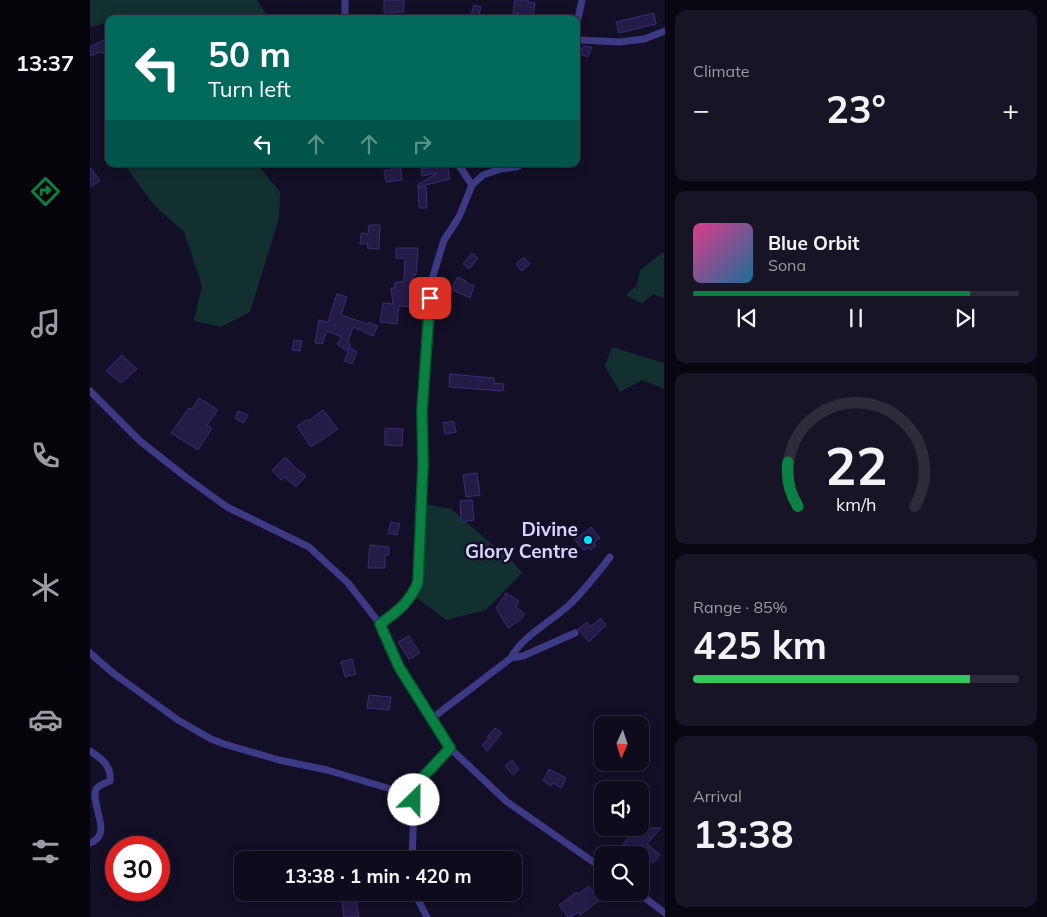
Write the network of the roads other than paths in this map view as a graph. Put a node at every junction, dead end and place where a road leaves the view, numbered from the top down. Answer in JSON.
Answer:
{"nodes":[{"id":1,"x":345,"y":0,"type":"edge"},
{"id":2,"x":582,"y":0,"type":"edge"},
{"id":3,"x":345,"y":15,"type":"edge"},
{"id":4,"x":579,"y":15,"type":"edge"},
{"id":5,"x":664,"y":31,"type":"edge"},
{"id":6,"x":580,"y":40,"type":"edge"},
{"id":7,"x":460,"y":167,"type":"edge"},
{"id":8,"x":516,"y":167,"type":"edge"},
{"id":9,"x":472,"y":185,"type":"junction"},
{"id":10,"x":90,"y":391,"type":"edge"},
{"id":11,"x":610,"y":557,"type":"dead end"},
{"id":12,"x":380,"y":624,"type":"junction"},
{"id":13,"x":575,"y":633,"type":"dead end"},
{"id":14,"x":90,"y":653,"type":"edge"},
{"id":15,"x":511,"y":658,"type":"junction"},
{"id":16,"x":431,"y":719,"type":"junction"},
{"id":17,"x":450,"y":748,"type":"junction"},
{"id":18,"x":90,"y":751,"type":"edge"},
{"id":19,"x":412,"y":789,"type":"junction"},
{"id":20,"x":90,"y":843,"type":"edge"},
{"id":21,"x":412,"y":851,"type":"edge"},
{"id":22,"x":594,"y":862,"type":"edge"},
{"id":23,"x":419,"y":901,"type":"edge"},
{"id":24,"x":649,"y":901,"type":"edge"},
{"id":25,"x":664,"y":912,"type":"edge"},
{"id":26,"x":427,"y":917,"type":"edge"}],
"edges":[{"from":1,"to":3,"type":"street"},
{"from":2,"to":4,"type":"street"},
{"from":5,"to":6,"type":"street"},
{"from":7,"to":9,"type":"street"},
{"from":8,"to":9,"type":"street"},
{"from":9,"to":12,"type":"street"},
{"from":10,"to":12,"type":"street"},
{"from":11,"to":15,"type":"street"},
{"from":12,"to":16,"type":"street"},
{"from":13,"to":15,"type":"street"},
{"from":14,"to":19,"type":"street"},
{"from":15,"to":16,"type":"street"},
{"from":16,"to":17,"type":"street"},
{"from":17,"to":19,"type":"street"},
{"from":17,"to":22,"type":"street"},
{"from":18,"to":20,"type":"street"},
{"from":19,"to":21,"type":"street"},
{"from":23,"to":26,"type":"street"},
{"from":24,"to":25,"type":"street"}]}
